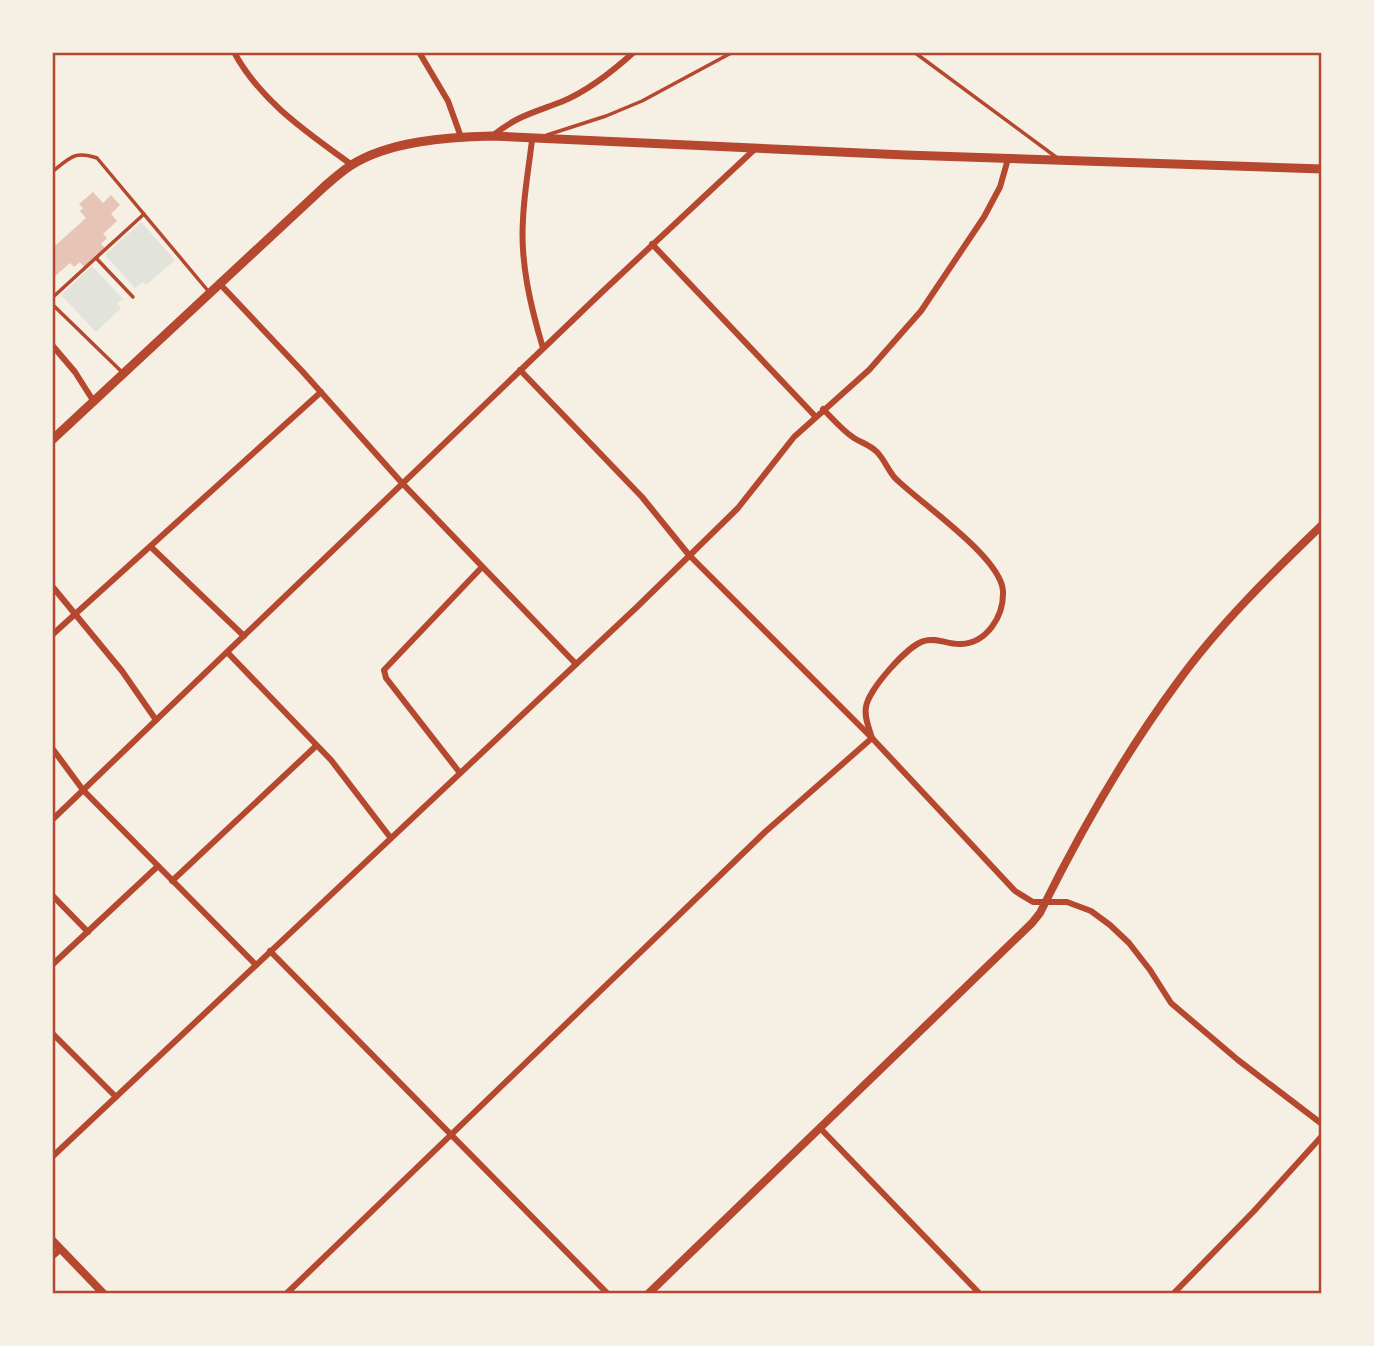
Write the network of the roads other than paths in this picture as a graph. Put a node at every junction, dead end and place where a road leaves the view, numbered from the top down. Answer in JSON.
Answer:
{"nodes":[{"id":1,"x":234,"y":52,"type":"edge"},
{"id":2,"x":419,"y":52,"type":"edge"},
{"id":3,"x":634,"y":52,"type":"edge"},
{"id":4,"x":733,"y":52,"type":"edge"},
{"id":5,"x":914,"y":52,"type":"edge"},
{"id":6,"x":461,"y":136,"type":"junction"},
{"id":7,"x":492,"y":136,"type":"junction"},
{"id":8,"x":532,"y":139,"type":"junction"},
{"id":9,"x":758,"y":147,"type":"junction"},
{"id":10,"x":1008,"y":159,"type":"junction"},
{"id":11,"x":1060,"y":159,"type":"junction"},
{"id":12,"x":352,"y":165,"type":"junction"},
{"id":13,"x":1321,"y":169,"type":"edge"},
{"id":14,"x":52,"y":172,"type":"edge"},
{"id":15,"x":144,"y":214,"type":"junction"},
{"id":16,"x":652,"y":244,"type":"junction"},
{"id":17,"x":96,"y":258,"type":"junction"},
{"id":18,"x":219,"y":283,"type":"junction"},
{"id":19,"x":209,"y":292,"type":"junction"},
{"id":20,"x":134,"y":297,"type":"dead end"},
{"id":21,"x":52,"y":298,"type":"edge"},
{"id":22,"x":52,"y":304,"type":"edge"},
{"id":23,"x":52,"y":345,"type":"edge"},
{"id":24,"x":543,"y":348,"type":"junction"},
{"id":25,"x":520,"y":370,"type":"junction"},
{"id":26,"x":123,"y":373,"type":"junction"},
{"id":27,"x":321,"y":392,"type":"junction"},
{"id":28,"x":94,"y":402,"type":"junction"},
{"id":29,"x":823,"y":410,"type":"junction"},
{"id":30,"x":815,"y":415,"type":"junction"},
{"id":31,"x":52,"y":440,"type":"edge"},
{"id":32,"x":402,"y":484,"type":"junction"},
{"id":33,"x":1321,"y":524,"type":"edge"},
{"id":34,"x":151,"y":547,"type":"junction"},
{"id":35,"x":689,"y":555,"type":"junction"},
{"id":36,"x":482,"y":567,"type":"junction"},
{"id":37,"x":52,"y":586,"type":"edge"},
{"id":38,"x":76,"y":614,"type":"junction"},
{"id":39,"x":52,"y":635,"type":"edge"},
{"id":40,"x":244,"y":636,"type":"junction"},
{"id":41,"x":228,"y":653,"type":"junction"},
{"id":42,"x":576,"y":664,"type":"junction"},
{"id":43,"x":156,"y":720,"type":"junction"},
{"id":44,"x":872,"y":738,"type":"junction"},
{"id":45,"x":316,"y":746,"type":"junction"},
{"id":46,"x":52,"y":748,"type":"edge"},
{"id":47,"x":460,"y":773,"type":"junction"},
{"id":48,"x":83,"y":790,"type":"junction"},
{"id":49,"x":52,"y":820,"type":"edge"},
{"id":50,"x":390,"y":837,"type":"junction"},
{"id":51,"x":158,"y":866,"type":"junction"},
{"id":52,"x":172,"y":881,"type":"junction"},
{"id":53,"x":52,"y":895,"type":"edge"},
{"id":54,"x":1045,"y":904,"type":"junction"},
{"id":55,"x":88,"y":932,"type":"junction"},
{"id":56,"x":270,"y":951,"type":"junction"},
{"id":57,"x":52,"y":965,"type":"edge"},
{"id":58,"x":256,"y":965,"type":"junction"},
{"id":59,"x":52,"y":1033,"type":"edge"},
{"id":60,"x":116,"y":1097,"type":"junction"},
{"id":61,"x":1321,"y":1124,"type":"edge"},
{"id":62,"x":821,"y":1129,"type":"junction"},
{"id":63,"x":451,"y":1134,"type":"junction"},
{"id":64,"x":1321,"y":1136,"type":"edge"},
{"id":65,"x":52,"y":1157,"type":"edge"},
{"id":66,"x":52,"y":1240,"type":"edge"},
{"id":67,"x":61,"y":1249,"type":"junction"},
{"id":68,"x":52,"y":1257,"type":"edge"},
{"id":69,"x":104,"y":1293,"type":"edge"},
{"id":70,"x":286,"y":1293,"type":"edge"},
{"id":71,"x":608,"y":1293,"type":"edge"},
{"id":72,"x":648,"y":1293,"type":"edge"},
{"id":73,"x":980,"y":1293,"type":"edge"},
{"id":74,"x":1173,"y":1293,"type":"edge"}],
"edges":[{"from":1,"to":12,"type":"street"},
{"from":2,"to":6,"type":"street"},
{"from":3,"to":7,"type":"street"},
{"from":4,"to":8,"type":"lane"},
{"from":5,"to":11,"type":"lane"},
{"from":6,"to":7,"type":"main road"},
{"from":6,"to":12,"type":"main road"},
{"from":7,"to":8,"type":"main road"},
{"from":8,"to":9,"type":"main road"},
{"from":8,"to":24,"type":"street"},
{"from":9,"to":10,"type":"main road"},
{"from":9,"to":16,"type":"street"},
{"from":10,"to":11,"type":"main road"},
{"from":10,"to":29,"type":"street"},
{"from":11,"to":13,"type":"main road"},
{"from":12,"to":18,"type":"main road"},
{"from":14,"to":15,"type":"lane"},
{"from":15,"to":17,"type":"lane"},
{"from":15,"to":19,"type":"lane"},
{"from":16,"to":24,"type":"street"},
{"from":16,"to":30,"type":"street"},
{"from":17,"to":20,"type":"lane"},
{"from":17,"to":21,"type":"lane"},
{"from":18,"to":19,"type":"main road"},
{"from":18,"to":27,"type":"street"},
{"from":19,"to":26,"type":"main road"},
{"from":22,"to":26,"type":"lane"},
{"from":23,"to":28,"type":"street"},
{"from":24,"to":25,"type":"street"},
{"from":25,"to":32,"type":"street"},
{"from":25,"to":35,"type":"street"},
{"from":26,"to":28,"type":"main road"},
{"from":27,"to":32,"type":"street"},
{"from":27,"to":34,"type":"street"},
{"from":28,"to":31,"type":"main road"},
{"from":29,"to":30,"type":"street"},
{"from":29,"to":44,"type":"street"},
{"from":30,"to":35,"type":"street"},
{"from":32,"to":36,"type":"street"},
{"from":32,"to":40,"type":"street"},
{"from":33,"to":54,"type":"street"},
{"from":34,"to":38,"type":"street"},
{"from":34,"to":40,"type":"street"},
{"from":35,"to":42,"type":"street"},
{"from":35,"to":44,"type":"street"},
{"from":36,"to":42,"type":"street"},
{"from":36,"to":47,"type":"street"},
{"from":37,"to":38,"type":"street"},
{"from":38,"to":39,"type":"street"},
{"from":38,"to":43,"type":"street"},
{"from":40,"to":41,"type":"street"},
{"from":41,"to":43,"type":"street"},
{"from":41,"to":45,"type":"street"},
{"from":42,"to":47,"type":"street"},
{"from":43,"to":48,"type":"street"},
{"from":44,"to":54,"type":"street"},
{"from":44,"to":63,"type":"street"},
{"from":45,"to":50,"type":"street"},
{"from":45,"to":52,"type":"street"},
{"from":46,"to":48,"type":"street"},
{"from":47,"to":50,"type":"street"},
{"from":48,"to":49,"type":"street"},
{"from":48,"to":51,"type":"street"},
{"from":50,"to":56,"type":"street"},
{"from":51,"to":52,"type":"street"},
{"from":51,"to":55,"type":"street"},
{"from":52,"to":58,"type":"street"},
{"from":53,"to":55,"type":"street"},
{"from":54,"to":61,"type":"street"},
{"from":54,"to":62,"type":"street"},
{"from":55,"to":57,"type":"street"},
{"from":56,"to":58,"type":"street"},
{"from":56,"to":63,"type":"street"},
{"from":58,"to":60,"type":"street"},
{"from":59,"to":60,"type":"street"},
{"from":60,"to":65,"type":"street"},
{"from":62,"to":72,"type":"street"},
{"from":62,"to":73,"type":"street"},
{"from":63,"to":70,"type":"street"},
{"from":63,"to":71,"type":"street"},
{"from":64,"to":74,"type":"street"},
{"from":66,"to":67,"type":"street"},
{"from":67,"to":68,"type":"street"},
{"from":67,"to":69,"type":"street"}]}
